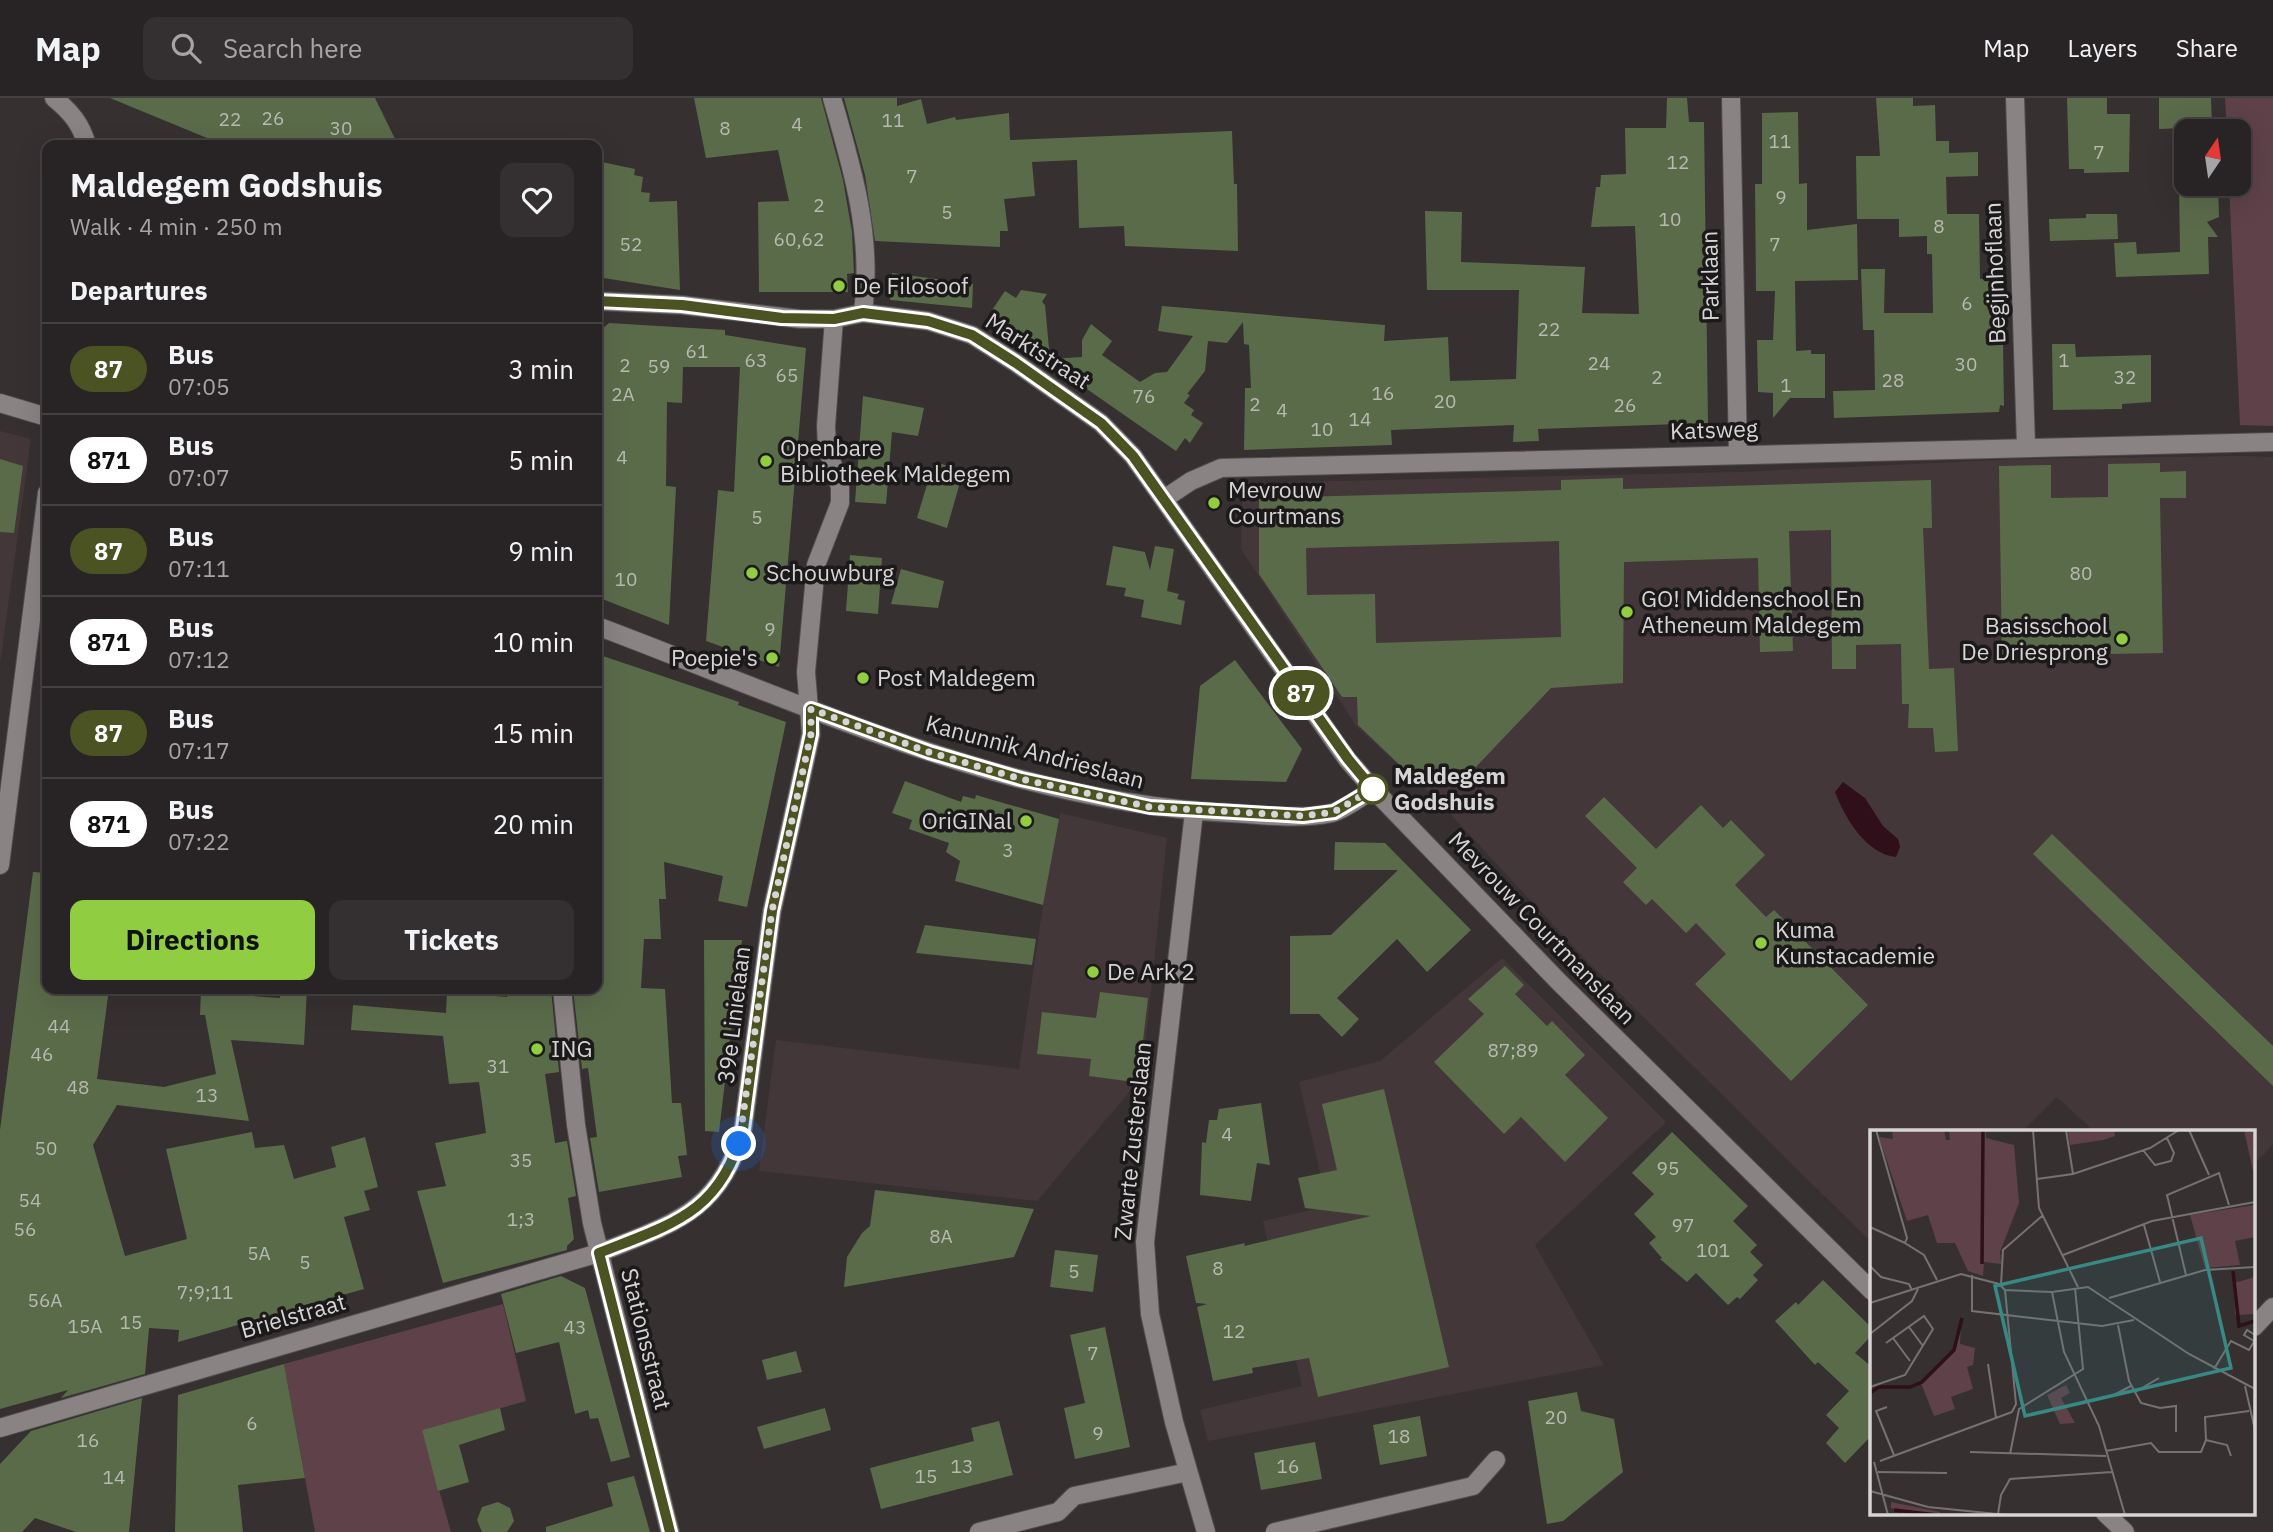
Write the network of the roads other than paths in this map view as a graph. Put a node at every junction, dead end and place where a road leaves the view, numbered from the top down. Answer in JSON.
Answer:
{"nodes":[{"id":1,"x":54,"y":98,"type":"edge"},
{"id":2,"x":832,"y":98,"type":"edge"},
{"id":3,"x":1731,"y":98,"type":"edge"},
{"id":4,"x":2015,"y":98,"type":"edge"},
{"id":5,"x":75,"y":105,"type":"edge"},
{"id":6,"x":86,"y":140,"type":"edge"},
{"id":7,"x":602,"y":301,"type":"edge"},
{"id":8,"x":863,"y":313,"type":"junction"},
{"id":9,"x":834,"y":319,"type":"junction"},
{"id":10,"x":0,"y":403,"type":"edge"},
{"id":11,"x":42,"y":416,"type":"edge"},
{"id":12,"x":2273,"y":442,"type":"edge"},
{"id":13,"x":2026,"y":446,"type":"junction"},
{"id":14,"x":1738,"y":454,"type":"junction"},
{"id":15,"x":1164,"y":499,"type":"junction"},
{"id":16,"x":42,"y":533,"type":"edge"},
{"id":17,"x":602,"y":628,"type":"edge"},
{"id":18,"x":811,"y":709,"type":"junction"},
{"id":19,"x":1373,"y":789,"type":"junction"},
{"id":20,"x":1194,"y":812,"type":"junction"},
{"id":21,"x":0,"y":865,"type":"edge"},
{"id":22,"x":563,"y":994,"type":"edge"},
{"id":23,"x":599,"y":1253,"type":"junction"},
{"id":24,"x":1870,"y":1290,"type":"edge"},
{"id":25,"x":2273,"y":1307,"type":"edge"},
{"id":26,"x":2256,"y":1325,"type":"edge"},
{"id":27,"x":0,"y":1428,"type":"edge"},
{"id":28,"x":1496,"y":1460,"type":"dead end"},
{"id":29,"x":1188,"y":1472,"type":"junction"},
{"id":30,"x":2106,"y":1514,"type":"edge"},
{"id":31,"x":670,"y":1532,"type":"edge"},
{"id":32,"x":979,"y":1532,"type":"edge"},
{"id":33,"x":1206,"y":1532,"type":"edge"},
{"id":34,"x":1275,"y":1532,"type":"edge"},
{"id":35,"x":2125,"y":1532,"type":"edge"}],
"edges":[{"from":1,"to":5,"type":"street"},
{"from":2,"to":8,"type":"street"},
{"from":3,"to":14,"type":"street","name":"Parklaan"},
{"from":4,"to":13,"type":"street","name":"Begijnhoflaan"},
{"from":5,"to":6,"type":"street"},
{"from":7,"to":9,"type":"street","name":"Marktstraat"},
{"from":8,"to":9,"type":"street","name":"Marktstraat"},
{"from":8,"to":15,"type":"street","name":"Marktstraat"},
{"from":9,"to":18,"type":"street","name":"39e Linielaan"},
{"from":10,"to":11,"type":"street"},
{"from":12,"to":13,"type":"street","name":"Katsweg"},
{"from":13,"to":14,"type":"street","name":"Katsweg"},
{"from":14,"to":15,"type":"street","name":"Katsweg"},
{"from":15,"to":19,"type":"street","name":"Mevrouw Courtmanslaan"},
{"from":16,"to":21,"type":"street"},
{"from":17,"to":18,"type":"street","name":"Kanunnik Andrieslaan"},
{"from":18,"to":20,"type":"street","name":"Kanunnik Andrieslaan"},
{"from":18,"to":23,"type":"street","name":"39e Linielaan"},
{"from":19,"to":20,"type":"street","name":"Kanunnik Andrieslaan"},
{"from":19,"to":24,"type":"street","name":"Mevrouw Courtmanslaan"},
{"from":20,"to":29,"type":"street","name":"Zwarte Zusterslaan"},
{"from":22,"to":23,"type":"street","name":"Stationsstraat"},
{"from":23,"to":27,"type":"street","name":"Brielstraat"},
{"from":23,"to":31,"type":"street","name":"Stationsstraat"},
{"from":25,"to":26,"type":"street"},
{"from":28,"to":34,"type":"street"},
{"from":29,"to":32,"type":"street"},
{"from":29,"to":33,"type":"street","name":"Zwarte Zusterslaan"},
{"from":30,"to":35,"type":"street"}]}
